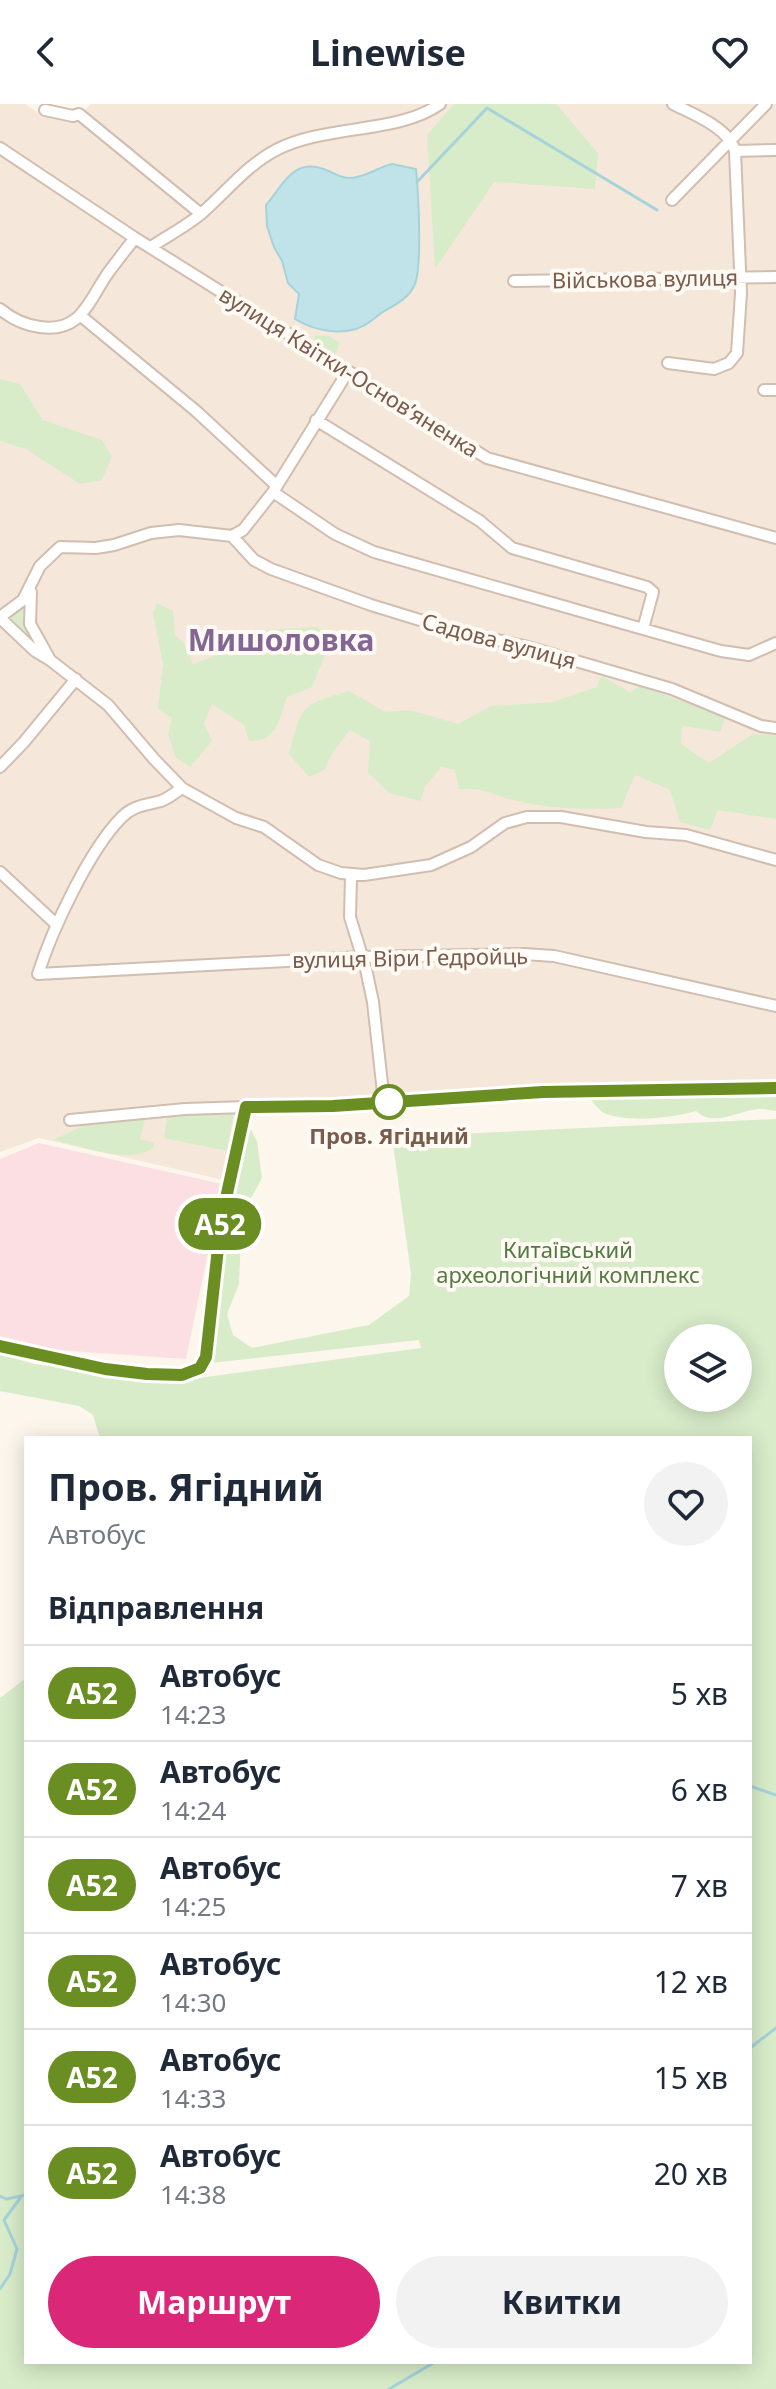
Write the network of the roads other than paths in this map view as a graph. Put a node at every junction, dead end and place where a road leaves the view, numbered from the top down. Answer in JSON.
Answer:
{"nodes":[{"id":1,"x":440,"y":104,"type":"edge"},
{"id":2,"x":673,"y":104,"type":"edge"},
{"id":3,"x":766,"y":104,"type":"edge"},
{"id":4,"x":82,"y":109,"type":"edge"},
{"id":5,"x":45,"y":110,"type":"dead end"},
{"id":6,"x":733,"y":146,"type":"junction"},
{"id":7,"x":0,"y":148,"type":"edge"},
{"id":8,"x":776,"y":150,"type":"edge"},
{"id":9,"x":672,"y":200,"type":"dead end"},
{"id":10,"x":201,"y":214,"type":"junction"},
{"id":11,"x":135,"y":238,"type":"junction"},
{"id":12,"x":151,"y":247,"type":"junction"},
{"id":13,"x":740,"y":277,"type":"junction"},
{"id":14,"x":776,"y":277,"type":"edge"},
{"id":15,"x":514,"y":281,"type":"dead end"},
{"id":16,"x":0,"y":309,"type":"edge"},
{"id":17,"x":81,"y":316,"type":"junction"},
{"id":18,"x":668,"y":363,"type":"dead end"},
{"id":19,"x":347,"y":373,"type":"junction"},
{"id":20,"x":764,"y":390,"type":"dead end"},
{"id":21,"x":776,"y":390,"type":"edge"},
{"id":22,"x":316,"y":420,"type":"junction"},
{"id":23,"x":275,"y":489,"type":"junction"},
{"id":24,"x":232,"y":536,"type":"junction"},
{"id":25,"x":776,"y":538,"type":"edge"},
{"id":26,"x":32,"y":586,"type":"junction"},
{"id":27,"x":0,"y":617,"type":"edge"},
{"id":28,"x":643,"y":629,"type":"junction"},
{"id":29,"x":776,"y":643,"type":"edge"},
{"id":30,"x":50,"y":660,"type":"junction"},
{"id":31,"x":76,"y":679,"type":"junction"},
{"id":32,"x":776,"y":728,"type":"edge"},
{"id":33,"x":0,"y":767,"type":"edge"},
{"id":34,"x":182,"y":788,"type":"junction"},
{"id":35,"x":776,"y":860,"type":"edge"},
{"id":36,"x":0,"y":872,"type":"edge"},
{"id":37,"x":351,"y":876,"type":"junction"},
{"id":38,"x":57,"y":925,"type":"junction"},
{"id":39,"x":362,"y":957,"type":"junction"},
{"id":40,"x":776,"y":1006,"type":"edge"},
{"id":41,"x":776,"y":1088,"type":"edge"},
{"id":42,"x":384,"y":1102,"type":"junction"},
{"id":43,"x":246,"y":1107,"type":"junction"},
{"id":44,"x":70,"y":1120,"type":"dead end"},
{"id":45,"x":0,"y":1346,"type":"edge"}],
"edges":[{"from":1,"to":10,"type":"street"},
{"from":2,"to":6,"type":"street"},
{"from":3,"to":6,"type":"street"},
{"from":4,"to":5,"type":"street"},
{"from":4,"to":10,"type":"street"},
{"from":6,"to":8,"type":"street"},
{"from":6,"to":9,"type":"street"},
{"from":6,"to":13,"type":"street"},
{"from":7,"to":11,"type":"street","name":"вулиця Квітки-Основ’яненка"},
{"from":10,"to":12,"type":"street"},
{"from":11,"to":12,"type":"street","name":"вулиця Квітки-Основ’яненка"},
{"from":11,"to":17,"type":"street"},
{"from":12,"to":19,"type":"street","name":"вулиця Квітки-Основ’яненка"},
{"from":13,"to":14,"type":"street","name":"Військова вулиця"},
{"from":13,"to":15,"type":"street","name":"Військова вулиця"},
{"from":13,"to":18,"type":"street"},
{"from":16,"to":17,"type":"street"},
{"from":17,"to":23,"type":"street"},
{"from":19,"to":22,"type":"street"},
{"from":19,"to":25,"type":"street","name":"вулиця Квітки-Основ’яненка"},
{"from":20,"to":21,"type":"street"},
{"from":22,"to":23,"type":"street"},
{"from":22,"to":28,"type":"street"},
{"from":23,"to":24,"type":"street"},
{"from":23,"to":28,"type":"street"},
{"from":24,"to":26,"type":"street"},
{"from":24,"to":32,"type":"street","name":"Садова вулиця"},
{"from":26,"to":27,"type":"street"},
{"from":26,"to":30,"type":"street"},
{"from":27,"to":30,"type":"street"},
{"from":28,"to":29,"type":"street"},
{"from":30,"to":31,"type":"street"},
{"from":31,"to":33,"type":"street"},
{"from":31,"to":34,"type":"street"},
{"from":34,"to":37,"type":"street"},
{"from":34,"to":38,"type":"street"},
{"from":35,"to":37,"type":"street"},
{"from":36,"to":38,"type":"street"},
{"from":37,"to":39,"type":"street"},
{"from":38,"to":39,"type":"street","name":"вулиця Віри Ґедройць"},
{"from":39,"to":40,"type":"street","name":"вулиця Віри Ґедройць"},
{"from":39,"to":42,"type":"street"},
{"from":41,"to":42,"type":"street"},
{"from":42,"to":43,"type":"street"},
{"from":43,"to":44,"type":"street"},
{"from":43,"to":45,"type":"street"}]}
